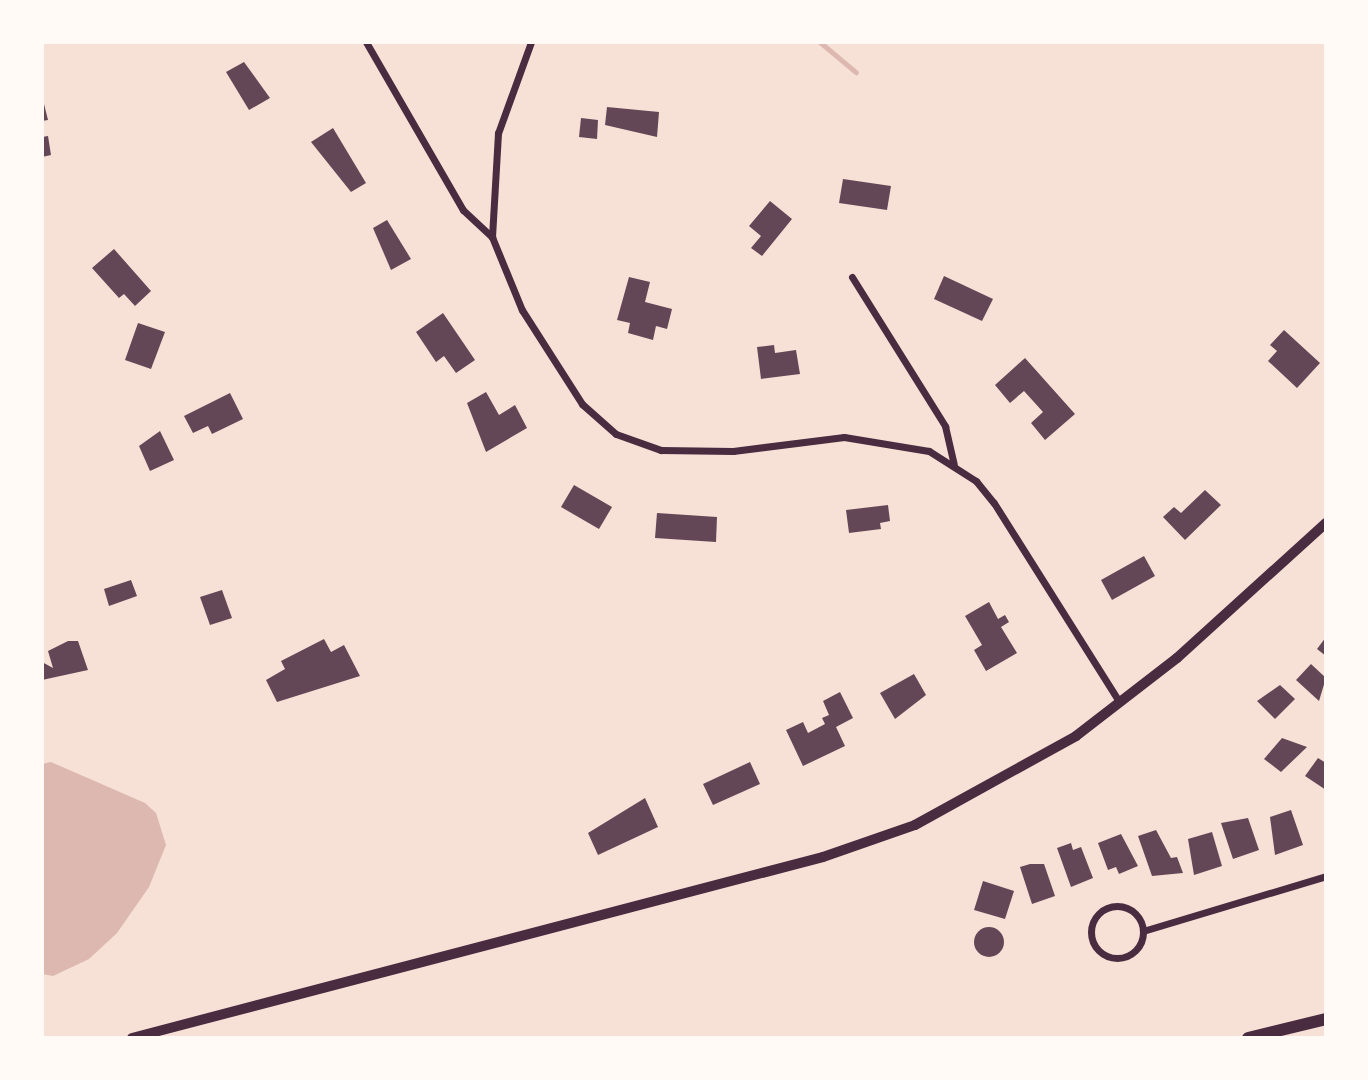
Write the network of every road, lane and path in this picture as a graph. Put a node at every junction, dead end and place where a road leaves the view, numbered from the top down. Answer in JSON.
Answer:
{"nodes":[{"id":1,"x":366,"y":42,"type":"edge"},
{"id":2,"x":531,"y":42,"type":"edge"},
{"id":3,"x":492,"y":237,"type":"junction"},
{"id":4,"x":852,"y":277,"type":"dead end"},
{"id":5,"x":954,"y":464,"type":"junction"},
{"id":6,"x":1326,"y":523,"type":"edge"},
{"id":7,"x":1120,"y":703,"type":"junction"},
{"id":8,"x":1326,"y":876,"type":"edge"},
{"id":9,"x":1143,"y":931,"type":"junction"},
{"id":10,"x":1326,"y":1019,"type":"edge"},
{"id":11,"x":132,"y":1038,"type":"edge"},
{"id":12,"x":1248,"y":1038,"type":"edge"}],
"edges":[{"from":1,"to":3,"type":"street"},
{"from":2,"to":3,"type":"street"},
{"from":3,"to":5,"type":"street"},
{"from":4,"to":5,"type":"street"},
{"from":5,"to":7,"type":"street"},
{"from":6,"to":7,"type":"main road"},
{"from":7,"to":11,"type":"main road"},
{"from":8,"to":9,"type":"street"},
{"from":9,"to":9,"type":"street"},
{"from":10,"to":12,"type":"highway"}]}
